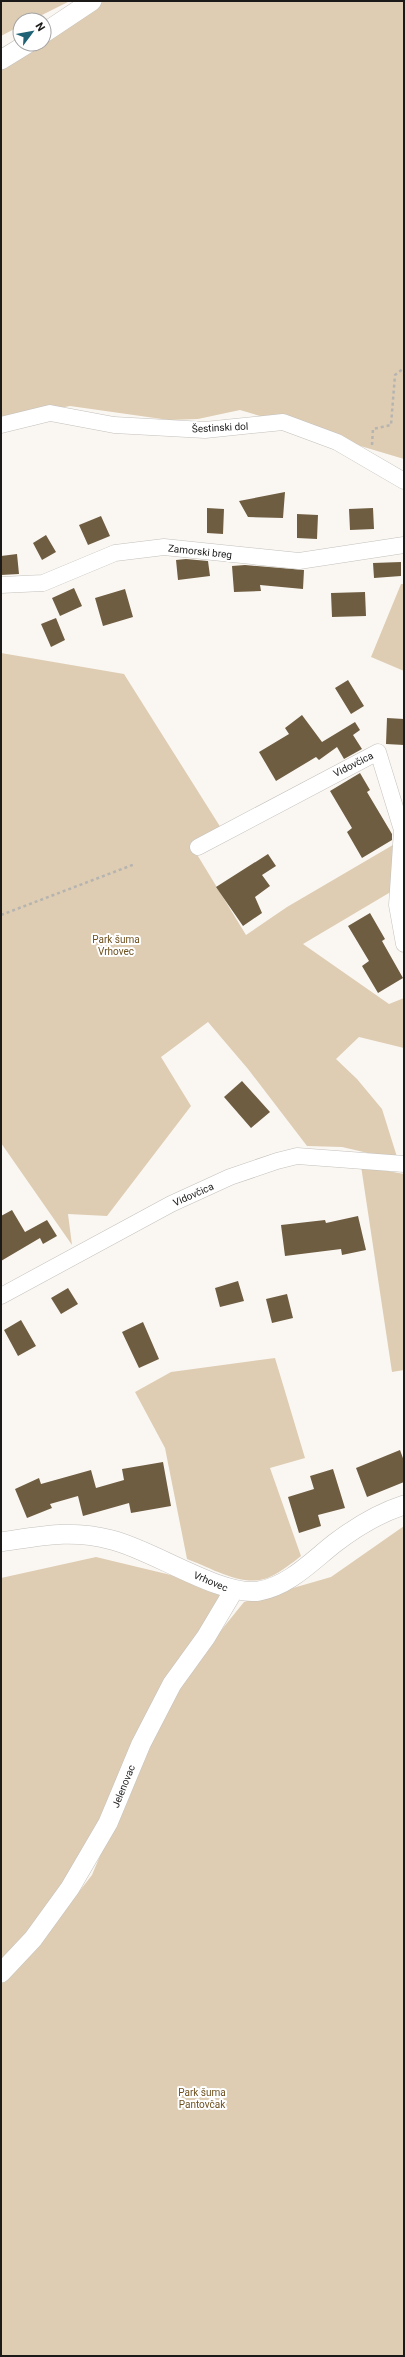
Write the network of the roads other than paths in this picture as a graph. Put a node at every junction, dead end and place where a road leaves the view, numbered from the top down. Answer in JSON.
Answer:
{"nodes":[{"id":1,"x":92,"y":1,"type":"edge"},
{"id":2,"x":52,"y":27,"type":"edge"},
{"id":3,"x":14,"y":52,"type":"edge"},
{"id":4,"x":1,"y":60,"type":"edge"},
{"id":5,"x":1,"y":425,"type":"edge"},
{"id":6,"x":404,"y":481,"type":"edge"},
{"id":7,"x":404,"y":545,"type":"edge"},
{"id":8,"x":1,"y":585,"type":"edge"},
{"id":9,"x":198,"y":847,"type":"dead end"},
{"id":10,"x":404,"y":944,"type":"edge"},
{"id":11,"x":404,"y":1164,"type":"edge"},
{"id":12,"x":1,"y":1296,"type":"edge"},
{"id":13,"x":404,"y":1505,"type":"edge"},
{"id":14,"x":1,"y":1542,"type":"edge"},
{"id":15,"x":234,"y":1590,"type":"junction"},
{"id":16,"x":1,"y":1973,"type":"edge"}],
"edges":[{"from":1,"to":2,"type":"street"},
{"from":3,"to":4,"type":"street"},
{"from":5,"to":6,"type":"street","name":"Šestinski dol"},
{"from":7,"to":8,"type":"street","name":"Zamorski breg"},
{"from":9,"to":10,"type":"street","name":"Vidovčica"},
{"from":11,"to":12,"type":"street","name":"Vidovčica"},
{"from":13,"to":15,"type":"street","name":"Vrhovec"},
{"from":14,"to":15,"type":"street","name":"Vrhovec"},
{"from":15,"to":16,"type":"street","name":"Jelenovac"}]}
